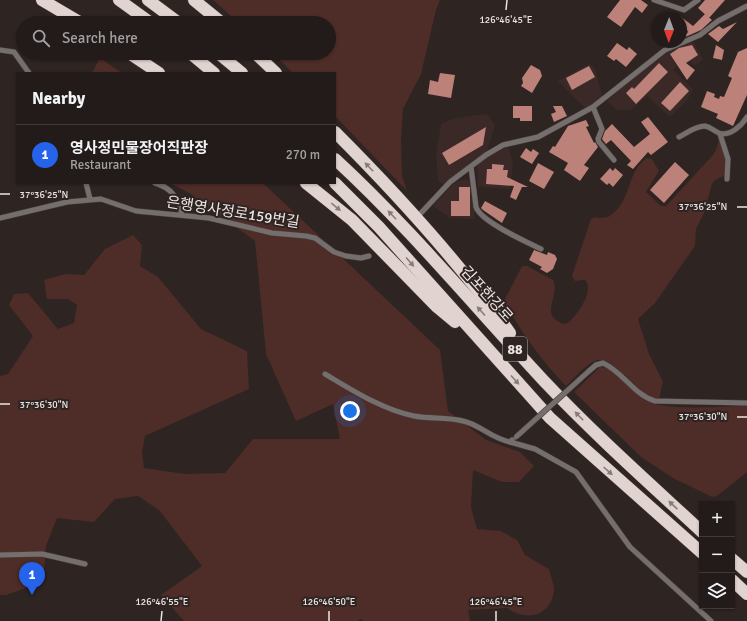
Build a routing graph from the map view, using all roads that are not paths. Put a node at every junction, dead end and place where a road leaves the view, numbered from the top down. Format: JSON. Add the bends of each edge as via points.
{"nodes":[{"id":1,"x":42,"y":0,"type":"edge"},
{"id":2,"x":119,"y":0,"type":"edge"},
{"id":3,"x":148,"y":0,"type":"edge"},
{"id":4,"x":194,"y":0,"type":"edge"},
{"id":5,"x":654,"y":0,"type":"edge"},
{"id":6,"x":698,"y":0,"type":"edge"},
{"id":7,"x":747,"y":6,"type":"edge"},
{"id":8,"x":69,"y":16,"type":"edge"},
{"id":9,"x":141,"y":16,"type":"edge"},
{"id":10,"x":170,"y":16,"type":"edge"},
{"id":11,"x":213,"y":16,"type":"edge"},
{"id":12,"x":0,"y":50,"type":"edge"},
{"id":13,"x":16,"y":55,"type":"edge"},
{"id":14,"x":20,"y":60,"type":"edge"},
{"id":15,"x":140,"y":60,"type":"edge"},
{"id":16,"x":198,"y":60,"type":"edge"},
{"id":17,"x":226,"y":60,"type":"edge"},
{"id":18,"x":262,"y":60,"type":"edge"},
{"id":19,"x":28,"y":72,"type":"edge"},
{"id":20,"x":158,"y":72,"type":"edge"},
{"id":21,"x":213,"y":72,"type":"edge"},
{"id":22,"x":241,"y":72,"type":"edge"},
{"id":23,"x":275,"y":72,"type":"edge"},
{"id":24,"x":593,"y":107,"type":"junction"},
{"id":25,"x":747,"y":117,"type":"edge"},
{"id":26,"x":336,"y":133,"type":"edge"},
{"id":27,"x":720,"y":134,"type":"junction"},
{"id":28,"x":679,"y":137,"type":"dead end"},
{"id":29,"x":336,"y":160,"type":"edge"},
{"id":30,"x":614,"y":160,"type":"dead end"},
{"id":31,"x":471,"y":166,"type":"junction"},
{"id":32,"x":727,"y":179,"type":"dead end"},
{"id":33,"x":86,"y":184,"type":"edge"},
{"id":34,"x":158,"y":184,"type":"edge"},
{"id":35,"x":307,"y":184,"type":"edge"},
{"id":36,"x":336,"y":184,"type":"edge"},
{"id":37,"x":90,"y":199,"type":"junction"},
{"id":38,"x":421,"y":213,"type":"dead end"},
{"id":39,"x":182,"y":215,"type":"junction"},
{"id":40,"x":0,"y":218,"type":"edge"},
{"id":41,"x":541,"y":249,"type":"dead end"},
{"id":42,"x":369,"y":256,"type":"dead end"},
{"id":43,"x":480,"y":342,"type":"junction"},
{"id":44,"x":325,"y":374,"type":"dead end"},
{"id":45,"x":544,"y":381,"type":"junction"},
{"id":46,"x":747,"y":403,"type":"edge"},
{"id":47,"x":510,"y":442,"type":"junction"},
{"id":48,"x":699,"y":529,"type":"edge"},
{"id":49,"x":699,"y":550,"type":"edge"},
{"id":50,"x":0,"y":555,"type":"edge"},
{"id":51,"x":735,"y":562,"type":"edge"},
{"id":52,"x":85,"y":564,"type":"dead end"},
{"id":53,"x":747,"y":572,"type":"edge"},
{"id":54,"x":735,"y":583,"type":"edge"},
{"id":55,"x":747,"y":594,"type":"edge"},
{"id":56,"x":711,"y":621,"type":"edge"}],
"edges":[{"from":1,"to":8,"type":"highway"},
{"from":2,"to":9,"type":"highway"},
{"from":3,"to":10,"type":"highway"},
{"from":4,"to":11,"type":"highway"},
{"from":5,"to":6,"type":"lane","via":[[681,10],[688,9]]},
{"from":7,"to":24,"type":"lane","via":[[718,21],[700,35],[665,50]]},
{"from":12,"to":13,"type":"lane","via":[[14,52]]},
{"from":14,"to":19,"type":"lane"},
{"from":15,"to":20,"type":"highway"},
{"from":16,"to":21,"type":"highway"},
{"from":17,"to":22,"type":"highway"},
{"from":18,"to":23,"type":"highway"},
{"from":24,"to":30,"type":"lane","via":[[602,129],[599,142]]},
{"from":24,"to":31,"type":"lane","via":[[538,136],[497,148]]},
{"from":25,"to":27,"type":"lane","via":[[732,131]]},
{"from":45,"to":26,"type":"highway","one_way":true,"via":[[458,267],[381,179]]},
{"from":27,"to":28,"type":"lane","via":[[710,127],[701,126]]},
{"from":27,"to":32,"type":"lane","via":[[728,159]]},
{"from":45,"to":29,"type":"highway","name":"김포한강로","number":"88","one_way":true,"via":[[400,223]]},
{"from":31,"to":38,"type":"lane","via":[[450,182]]},
{"from":31,"to":41,"type":"lane","via":[[479,213]]},
{"from":33,"to":37,"type":"lane"},
{"from":34,"to":39,"type":"lane","via":[[172,191]]},
{"from":35,"to":43,"type":"highway","one_way":true,"via":[[352,220],[437,307]]},
{"from":36,"to":43,"type":"highway","number":"88","one_way":true,"via":[[380,227]]},
{"from":37,"to":39,"type":"lane","name":"은행영사정로159번길","via":[[108,200],[136,211]]},
{"from":37,"to":40,"type":"lane","name":"은행영사정로159번길"},
{"from":39,"to":42,"type":"lane","name":"은행영사정로159번길","via":[[209,218],[272,233],[306,236],[346,256]]},
{"from":43,"to":49,"type":"highway","number":"88","one_way":true,"via":[[550,418]]},
{"from":44,"to":47,"type":"lane","via":[[404,414],[462,421],[491,436]]},
{"from":48,"to":45,"type":"highway","name":"김포한강로","number":"88","one_way":true,"via":[[634,471]]},
{"from":46,"to":47,"type":"lane","bridge":true,"via":[[655,401],[643,396],[603,363],[596,365]]},
{"from":47,"to":56,"type":"lane","via":[[535,449],[576,472],[630,547]]},
{"from":50,"to":52,"type":"lane","via":[[42,554]]},
{"from":51,"to":53,"type":"highway"},
{"from":54,"to":55,"type":"highway"}]}
